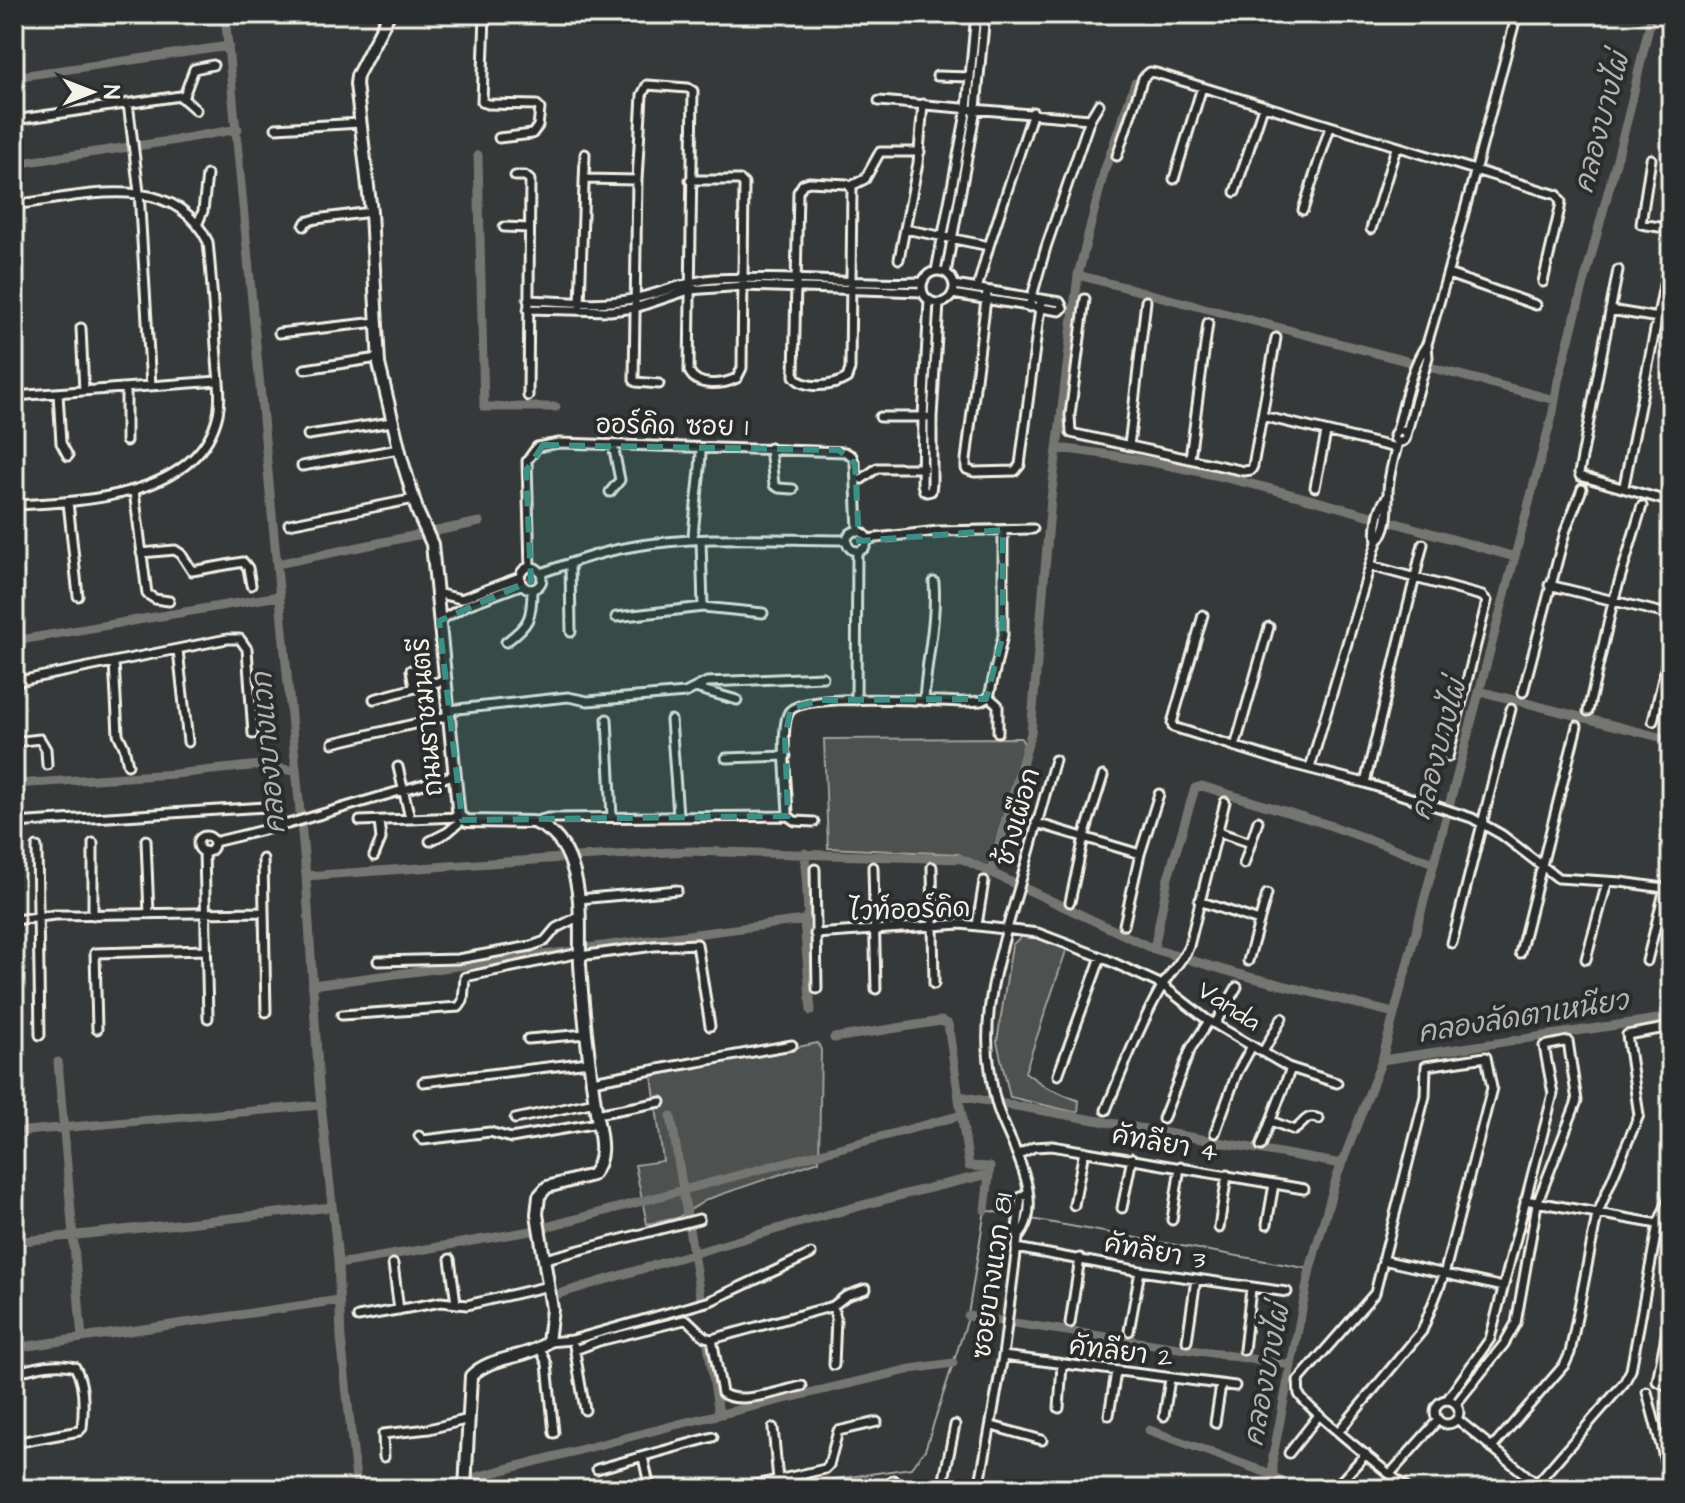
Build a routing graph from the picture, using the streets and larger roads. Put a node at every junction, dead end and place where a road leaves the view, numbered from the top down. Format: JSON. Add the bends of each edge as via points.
{"nodes":[{"id":1,"x":389,"y":14,"type":"edge"},
{"id":2,"x":485,"y":14,"type":"edge"},
{"id":3,"x":976,"y":14,"type":"edge"},
{"id":4,"x":985,"y":14,"type":"edge"},
{"id":5,"x":1517,"y":14,"type":"edge"},
{"id":6,"x":213,"y":65,"type":"dead end"},
{"id":7,"x":937,"y":76,"type":"dead end"},
{"id":8,"x":970,"y":77,"type":"junction"},
{"id":9,"x":1202,"y":87,"type":"junction"},
{"id":10,"x":184,"y":96,"type":"junction"},
{"id":11,"x":879,"y":101,"type":"dead end"},
{"id":12,"x":128,"y":103,"type":"junction"},
{"id":13,"x":923,"y":104,"type":"junction"},
{"id":14,"x":1099,"y":104,"type":"dead end"},
{"id":15,"x":1263,"y":107,"type":"junction"},
{"id":16,"x":971,"y":108,"type":"junction"},
{"id":17,"x":196,"y":110,"type":"dead end"},
{"id":18,"x":1033,"y":112,"type":"junction"},
{"id":19,"x":1090,"y":119,"type":"junction"},
{"id":20,"x":14,"y":120,"type":"edge"},
{"id":21,"x":360,"y":123,"type":"junction"},
{"id":22,"x":1330,"y":127,"type":"junction"},
{"id":23,"x":276,"y":128,"type":"dead end"},
{"id":24,"x":499,"y":138,"type":"dead end"},
{"id":25,"x":1396,"y":148,"type":"junction"},
{"id":26,"x":920,"y":152,"type":"junction"},
{"id":27,"x":585,"y":154,"type":"dead end"},
{"id":28,"x":1117,"y":156,"type":"dead end"},
{"id":29,"x":1651,"y":159,"type":"dead end"},
{"id":30,"x":1473,"y":170,"type":"junction"},
{"id":31,"x":207,"y":175,"type":"dead end"},
{"id":32,"x":515,"y":176,"type":"dead end"},
{"id":33,"x":584,"y":179,"type":"junction"},
{"id":34,"x":1174,"y":179,"type":"dead end"},
{"id":35,"x":637,"y":180,"type":"junction"},
{"id":36,"x":690,"y":180,"type":"junction"},
{"id":37,"x":851,"y":186,"type":"junction"},
{"id":38,"x":139,"y":192,"type":"junction"},
{"id":39,"x":1235,"y":192,"type":"dead end"},
{"id":40,"x":14,"y":205,"type":"edge"},
{"id":41,"x":1303,"y":210,"type":"dead end"},
{"id":42,"x":371,"y":212,"type":"junction"},
{"id":43,"x":198,"y":223,"type":"junction"},
{"id":44,"x":304,"y":226,"type":"dead end"},
{"id":45,"x":504,"y":227,"type":"dead end"},
{"id":46,"x":529,"y":228,"type":"junction"},
{"id":47,"x":905,"y":229,"type":"junction"},
{"id":48,"x":1371,"y":229,"type":"dead end"},
{"id":49,"x":1671,"y":229,"type":"edge"},
{"id":50,"x":946,"y":237,"type":"junction"},
{"id":51,"x":989,"y":246,"type":"junction"},
{"id":52,"x":899,"y":259,"type":"dead end"},
{"id":53,"x":1618,"y":270,"type":"dead end"},
{"id":54,"x":936,"y":271,"type":"junction"},
{"id":55,"x":946,"y":273,"type":"junction"},
{"id":56,"x":1448,"y":274,"type":"junction"},
{"id":57,"x":1666,"y":275,"type":"dead end"},
{"id":58,"x":798,"y":278,"type":"junction"},
{"id":59,"x":743,"y":282,"type":"junction"},
{"id":60,"x":922,"y":282,"type":"junction"},
{"id":61,"x":1543,"y":282,"type":"dead end"},
{"id":62,"x":852,"y":285,"type":"junction"},
{"id":63,"x":689,"y":286,"type":"junction"},
{"id":64,"x":797,"y":287,"type":"junction"},
{"id":65,"x":977,"y":289,"type":"junction"},
{"id":66,"x":953,"y":290,"type":"junction"},
{"id":67,"x":987,"y":291,"type":"junction"},
{"id":68,"x":922,"y":292,"type":"junction"},
{"id":69,"x":1085,"y":299,"type":"dead end"},
{"id":70,"x":929,"y":300,"type":"junction"},
{"id":71,"x":986,"y":300,"type":"junction"},
{"id":72,"x":1146,"y":301,"type":"dead end"},
{"id":73,"x":635,"y":303,"type":"junction"},
{"id":74,"x":939,"y":303,"type":"junction"},
{"id":75,"x":1030,"y":303,"type":"junction"},
{"id":76,"x":528,"y":304,"type":"junction"},
{"id":77,"x":1536,"y":305,"type":"dead end"},
{"id":78,"x":580,"y":307,"type":"junction"},
{"id":79,"x":1610,"y":310,"type":"junction"},
{"id":80,"x":1658,"y":317,"type":"junction"},
{"id":81,"x":1671,"y":320,"type":"edge"},
{"id":82,"x":377,"y":322,"type":"junction"},
{"id":83,"x":1208,"y":323,"type":"dead end"},
{"id":84,"x":81,"y":328,"type":"dead end"},
{"id":85,"x":279,"y":333,"type":"dead end"},
{"id":86,"x":1276,"y":338,"type":"dead end"},
{"id":87,"x":378,"y":358,"type":"junction"},
{"id":88,"x":305,"y":369,"type":"dead end"},
{"id":89,"x":1418,"y":372,"type":"junction"},
{"id":90,"x":218,"y":381,"type":"junction"},
{"id":91,"x":659,"y":384,"type":"dead end"},
{"id":92,"x":151,"y":386,"type":"junction"},
{"id":93,"x":126,"y":388,"type":"junction"},
{"id":94,"x":1408,"y":388,"type":"junction"},
{"id":95,"x":84,"y":391,"type":"junction"},
{"id":96,"x":1418,"y":392,"type":"junction"},
{"id":97,"x":58,"y":393,"type":"junction"},
{"id":98,"x":14,"y":396,"type":"edge"},
{"id":99,"x":528,"y":396,"type":"dead end"},
{"id":100,"x":1262,"y":416,"type":"junction"},
{"id":101,"x":880,"y":417,"type":"dead end"},
{"id":102,"x":927,"y":417,"type":"junction"},
{"id":103,"x":392,"y":422,"type":"junction"},
{"id":104,"x":1397,"y":430,"type":"junction"},
{"id":105,"x":1326,"y":433,"type":"junction"},
{"id":106,"x":308,"y":435,"type":"dead end"},
{"id":107,"x":1406,"y":435,"type":"junction"},
{"id":108,"x":126,"y":441,"type":"dead end"},
{"id":109,"x":613,"y":445,"type":"junction"},
{"id":110,"x":1397,"y":445,"type":"junction"},
{"id":111,"x":1129,"y":446,"type":"junction"},
{"id":112,"x":701,"y":448,"type":"junction"},
{"id":113,"x":770,"y":448,"type":"junction"},
{"id":114,"x":399,"y":449,"type":"junction"},
{"id":115,"x":68,"y":456,"type":"dead end"},
{"id":116,"x":1190,"y":458,"type":"junction"},
{"id":117,"x":302,"y":466,"type":"dead end"},
{"id":118,"x":862,"y":479,"type":"dead end"},
{"id":119,"x":1624,"y":486,"type":"junction"},
{"id":120,"x":1315,"y":487,"type":"dead end"},
{"id":121,"x":793,"y":489,"type":"dead end"},
{"id":122,"x":1582,"y":489,"type":"dead end"},
{"id":123,"x":134,"y":491,"type":"junction"},
{"id":124,"x":610,"y":492,"type":"dead end"},
{"id":125,"x":1671,"y":498,"type":"edge"},
{"id":126,"x":414,"y":499,"type":"junction"},
{"id":127,"x":68,"y":502,"type":"junction"},
{"id":128,"x":14,"y":505,"type":"edge"},
{"id":129,"x":1642,"y":506,"type":"dead end"},
{"id":130,"x":289,"y":524,"type":"dead end"},
{"id":131,"x":1033,"y":529,"type":"dead end"},
{"id":132,"x":1003,"y":530,"type":"junction"},
{"id":133,"x":858,"y":531,"type":"junction"},
{"id":134,"x":867,"y":539,"type":"junction"},
{"id":135,"x":697,"y":540,"type":"junction"},
{"id":136,"x":847,"y":540,"type":"junction"},
{"id":137,"x":1423,"y":544,"type":"dead end"},
{"id":138,"x":857,"y":552,"type":"junction"},
{"id":139,"x":141,"y":553,"type":"junction"},
{"id":140,"x":570,"y":563,"type":"junction"},
{"id":141,"x":1371,"y":566,"type":"junction"},
{"id":142,"x":530,"y":567,"type":"junction"},
{"id":143,"x":541,"y":573,"type":"junction"},
{"id":144,"x":1414,"y":578,"type":"junction"},
{"id":145,"x":520,"y":581,"type":"junction"},
{"id":146,"x":934,"y":582,"type":"dead end"},
{"id":147,"x":251,"y":585,"type":"dead end"},
{"id":148,"x":1549,"y":585,"type":"junction"},
{"id":149,"x":532,"y":590,"type":"junction"},
{"id":150,"x":436,"y":593,"type":"junction"},
{"id":151,"x":78,"y":596,"type":"dead end"},
{"id":152,"x":456,"y":600,"type":"junction"},
{"id":153,"x":169,"y":601,"type":"dead end"},
{"id":154,"x":1613,"y":602,"type":"junction"},
{"id":155,"x":703,"y":607,"type":"junction"},
{"id":156,"x":457,"y":610,"type":"junction"},
{"id":157,"x":763,"y":613,"type":"dead end"},
{"id":158,"x":1203,"y":615,"type":"dead end"},
{"id":159,"x":1671,"y":615,"type":"edge"},
{"id":160,"x":616,"y":617,"type":"dead end"},
{"id":161,"x":439,"y":621,"type":"junction"},
{"id":162,"x":1269,"y":627,"type":"dead end"},
{"id":163,"x":571,"y":632,"type":"dead end"},
{"id":164,"x":506,"y":642,"type":"dead end"},
{"id":165,"x":1671,"y":644,"type":"edge"},
{"id":166,"x":178,"y":650,"type":"junction"},
{"id":167,"x":114,"y":662,"type":"junction"},
{"id":168,"x":411,"y":670,"type":"dead end"},
{"id":169,"x":823,"y":677,"type":"dead end"},
{"id":170,"x":445,"y":680,"type":"junction"},
{"id":171,"x":14,"y":682,"type":"edge"},
{"id":172,"x":414,"y":687,"type":"junction"},
{"id":173,"x":695,"y":688,"type":"junction"},
{"id":174,"x":1523,"y":692,"type":"dead end"},
{"id":175,"x":989,"y":697,"type":"junction"},
{"id":176,"x":374,"y":699,"type":"dead end"},
{"id":177,"x":737,"y":700,"type":"dead end"},
{"id":178,"x":856,"y":700,"type":"junction"},
{"id":179,"x":924,"y":701,"type":"junction"},
{"id":180,"x":1511,"y":709,"type":"dead end"},
{"id":181,"x":1588,"y":711,"type":"dead end"},
{"id":182,"x":448,"y":713,"type":"junction"},
{"id":183,"x":607,"y":719,"type":"dead end"},
{"id":184,"x":671,"y":720,"type":"dead end"},
{"id":185,"x":1653,"y":721,"type":"dead end"},
{"id":186,"x":1577,"y":726,"type":"dead end"},
{"id":187,"x":998,"y":732,"type":"dead end"},
{"id":188,"x":253,"y":734,"type":"dead end"},
{"id":189,"x":14,"y":742,"type":"edge"},
{"id":190,"x":188,"y":742,"type":"dead end"},
{"id":191,"x":333,"y":743,"type":"dead end"},
{"id":192,"x":1235,"y":747,"type":"junction"},
{"id":193,"x":786,"y":756,"type":"junction"},
{"id":194,"x":1448,"y":757,"type":"dead end"},
{"id":195,"x":726,"y":758,"type":"dead end"},
{"id":196,"x":1055,"y":760,"type":"dead end"},
{"id":197,"x":47,"y":765,"type":"dead end"},
{"id":198,"x":128,"y":765,"type":"dead end"},
{"id":199,"x":398,"y":767,"type":"dead end"},
{"id":200,"x":1310,"y":768,"type":"junction"},
{"id":201,"x":454,"y":775,"type":"junction"},
{"id":202,"x":1103,"y":776,"type":"dead end"},
{"id":203,"x":1365,"y":783,"type":"junction"},
{"id":204,"x":403,"y":790,"type":"junction"},
{"id":205,"x":1159,"y":794,"type":"dead end"},
{"id":206,"x":1225,"y":802,"type":"dead end"},
{"id":207,"x":266,"y":807,"type":"dead end"},
{"id":208,"x":409,"y":814,"type":"dead end"},
{"id":209,"x":678,"y":815,"type":"junction"},
{"id":210,"x":788,"y":816,"type":"junction"},
{"id":211,"x":612,"y":817,"type":"junction"},
{"id":212,"x":461,"y":818,"type":"junction"},
{"id":213,"x":360,"y":821,"type":"dead end"},
{"id":214,"x":379,"y":821,"type":"junction"},
{"id":215,"x":1258,"y":821,"type":"dead end"},
{"id":216,"x":533,"y":822,"type":"junction"},
{"id":217,"x":814,"y":822,"type":"dead end"},
{"id":218,"x":14,"y":823,"type":"edge"},
{"id":219,"x":1036,"y":823,"type":"junction"},
{"id":220,"x":1482,"y":823,"type":"junction"},
{"id":221,"x":1218,"y":832,"type":"junction"},
{"id":222,"x":1084,"y":837,"type":"junction"},
{"id":223,"x":146,"y":840,"type":"dead end"},
{"id":224,"x":430,"y":841,"type":"dead end"},
{"id":225,"x":214,"y":842,"type":"junction"},
{"id":226,"x":93,"y":843,"type":"dead end"},
{"id":227,"x":1251,"y":843,"type":"junction"},
{"id":228,"x":37,"y":847,"type":"dead end"},
{"id":229,"x":204,"y":851,"type":"junction"},
{"id":230,"x":1140,"y":854,"type":"junction"},
{"id":231,"x":374,"y":856,"type":"dead end"},
{"id":232,"x":263,"y":859,"type":"dead end"},
{"id":233,"x":1244,"y":864,"type":"dead end"},
{"id":234,"x":873,"y":867,"type":"dead end"},
{"id":235,"x":932,"y":867,"type":"dead end"},
{"id":236,"x":815,"y":869,"type":"dead end"},
{"id":237,"x":1543,"y":869,"type":"junction"},
{"id":238,"x":984,"y":881,"type":"dead end"},
{"id":239,"x":1607,"y":883,"type":"junction"},
{"id":240,"x":1668,"y":888,"type":"edge"},
{"id":241,"x":677,"y":890,"type":"dead end"},
{"id":242,"x":1267,"y":894,"type":"dead end"},
{"id":243,"x":579,"y":899,"type":"junction"},
{"id":244,"x":1199,"y":901,"type":"junction"},
{"id":245,"x":1070,"y":902,"type":"dead end"},
{"id":246,"x":264,"y":912,"type":"junction"},
{"id":247,"x":206,"y":913,"type":"junction"},
{"id":248,"x":149,"y":914,"type":"junction"},
{"id":249,"x":93,"y":915,"type":"junction"},
{"id":250,"x":580,"y":916,"type":"junction"},
{"id":251,"x":37,"y":918,"type":"junction"},
{"id":252,"x":14,"y":920,"type":"edge"},
{"id":253,"x":1259,"y":921,"type":"junction"},
{"id":254,"x":934,"y":925,"type":"junction"},
{"id":255,"x":977,"y":925,"type":"junction"},
{"id":256,"x":1124,"y":925,"type":"dead end"},
{"id":257,"x":874,"y":930,"type":"junction"},
{"id":258,"x":1006,"y":932,"type":"junction"},
{"id":259,"x":815,"y":934,"type":"junction"},
{"id":260,"x":1452,"y":943,"type":"dead end"},
{"id":261,"x":206,"y":950,"type":"junction"},
{"id":262,"x":1520,"y":953,"type":"dead end"},
{"id":263,"x":580,"y":954,"type":"junction"},
{"id":264,"x":1101,"y":957,"type":"junction"},
{"id":265,"x":1586,"y":959,"type":"dead end"},
{"id":266,"x":378,"y":961,"type":"dead end"},
{"id":267,"x":1248,"y":961,"type":"dead end"},
{"id":268,"x":1647,"y":961,"type":"dead end"},
{"id":269,"x":934,"y":984,"type":"dead end"},
{"id":270,"x":1162,"y":985,"type":"junction"},
{"id":271,"x":1237,"y":987,"type":"dead end"},
{"id":272,"x":817,"y":989,"type":"dead end"},
{"id":273,"x":876,"y":989,"type":"dead end"},
{"id":274,"x":266,"y":1012,"type":"dead end"},
{"id":275,"x":342,"y":1015,"type":"dead end"},
{"id":276,"x":208,"y":1018,"type":"dead end"},
{"id":277,"x":1282,"y":1018,"type":"dead end"},
{"id":278,"x":1212,"y":1022,"type":"junction"},
{"id":279,"x":710,"y":1026,"type":"dead end"},
{"id":280,"x":1671,"y":1027,"type":"edge"},
{"id":281,"x":97,"y":1029,"type":"dead end"},
{"id":282,"x":586,"y":1034,"type":"junction"},
{"id":283,"x":40,"y":1035,"type":"dead end"},
{"id":284,"x":528,"y":1039,"type":"dead end"},
{"id":285,"x":792,"y":1045,"type":"dead end"},
{"id":286,"x":1252,"y":1046,"type":"junction"},
{"id":287,"x":1263,"y":1052,"type":"junction"},
{"id":288,"x":589,"y":1062,"type":"junction"},
{"id":289,"x":1291,"y":1068,"type":"junction"},
{"id":290,"x":1058,"y":1075,"type":"dead end"},
{"id":291,"x":592,"y":1081,"type":"junction"},
{"id":292,"x":423,"y":1082,"type":"dead end"},
{"id":293,"x":1337,"y":1083,"type":"dead end"},
{"id":294,"x":661,"y":1102,"type":"dead end"},
{"id":295,"x":1106,"y":1110,"type":"dead end"},
{"id":296,"x":596,"y":1113,"type":"junction"},
{"id":297,"x":515,"y":1119,"type":"dead end"},
{"id":298,"x":1163,"y":1119,"type":"dead end"},
{"id":299,"x":1319,"y":1119,"type":"dead end"},
{"id":300,"x":1271,"y":1121,"type":"junction"},
{"id":301,"x":1215,"y":1133,"type":"dead end"},
{"id":302,"x":419,"y":1136,"type":"dead end"},
{"id":303,"x":1261,"y":1146,"type":"dead end"},
{"id":304,"x":1084,"y":1151,"type":"junction"},
{"id":305,"x":1019,"y":1154,"type":"junction"},
{"id":306,"x":1132,"y":1158,"type":"junction"},
{"id":307,"x":1180,"y":1167,"type":"junction"},
{"id":308,"x":1227,"y":1175,"type":"junction"},
{"id":309,"x":1274,"y":1184,"type":"junction"},
{"id":310,"x":1304,"y":1189,"type":"dead end"},
{"id":311,"x":1671,"y":1194,"type":"edge"},
{"id":312,"x":1525,"y":1200,"type":"junction"},
{"id":313,"x":1538,"y":1203,"type":"junction"},
{"id":314,"x":1074,"y":1205,"type":"dead end"},
{"id":315,"x":1122,"y":1208,"type":"dead end"},
{"id":316,"x":1598,"y":1213,"type":"junction"},
{"id":317,"x":699,"y":1219,"type":"dead end"},
{"id":318,"x":1172,"y":1220,"type":"dead end"},
{"id":319,"x":1267,"y":1224,"type":"dead end"},
{"id":320,"x":1658,"y":1224,"type":"junction"},
{"id":321,"x":1219,"y":1228,"type":"dead end"},
{"id":322,"x":1016,"y":1248,"type":"junction"},
{"id":323,"x":811,"y":1254,"type":"dead end"},
{"id":324,"x":1080,"y":1258,"type":"junction"},
{"id":325,"x":450,"y":1259,"type":"dead end"},
{"id":326,"x":545,"y":1259,"type":"junction"},
{"id":327,"x":1383,"y":1260,"type":"junction"},
{"id":328,"x":393,"y":1264,"type":"dead end"},
{"id":329,"x":1140,"y":1271,"type":"junction"},
{"id":330,"x":1444,"y":1275,"type":"junction"},
{"id":331,"x":1196,"y":1279,"type":"junction"},
{"id":332,"x":549,"y":1286,"type":"junction"},
{"id":333,"x":1503,"y":1287,"type":"junction"},
{"id":334,"x":866,"y":1289,"type":"dead end"},
{"id":335,"x":1251,"y":1289,"type":"junction"},
{"id":336,"x":1287,"y":1292,"type":"dead end"},
{"id":337,"x":456,"y":1303,"type":"junction"},
{"id":338,"x":833,"y":1306,"type":"junction"},
{"id":339,"x":399,"y":1310,"type":"junction"},
{"id":340,"x":1671,"y":1310,"type":"edge"},
{"id":341,"x":671,"y":1311,"type":"junction"},
{"id":342,"x":358,"y":1317,"type":"dead end"},
{"id":343,"x":674,"y":1322,"type":"junction"},
{"id":344,"x":1070,"y":1323,"type":"dead end"},
{"id":345,"x":1129,"y":1331,"type":"dead end"},
{"id":346,"x":712,"y":1339,"type":"junction"},
{"id":347,"x":572,"y":1340,"type":"junction"},
{"id":348,"x":1187,"y":1341,"type":"dead end"},
{"id":349,"x":544,"y":1345,"type":"junction"},
{"id":350,"x":575,"y":1350,"type":"junction"},
{"id":351,"x":1244,"y":1350,"type":"dead end"},
{"id":352,"x":1003,"y":1356,"type":"junction"},
{"id":353,"x":834,"y":1365,"type":"dead end"},
{"id":354,"x":1062,"y":1365,"type":"junction"},
{"id":355,"x":1116,"y":1372,"type":"junction"},
{"id":356,"x":14,"y":1373,"type":"edge"},
{"id":357,"x":1170,"y":1379,"type":"junction"},
{"id":358,"x":1221,"y":1385,"type":"junction"},
{"id":359,"x":802,"y":1386,"type":"dead end"},
{"id":360,"x":1235,"y":1386,"type":"dead end"},
{"id":361,"x":1671,"y":1388,"type":"edge"},
{"id":362,"x":1647,"y":1392,"type":"dead end"},
{"id":363,"x":1447,"y":1400,"type":"junction"},
{"id":364,"x":1456,"y":1404,"type":"junction"},
{"id":365,"x":1059,"y":1408,"type":"dead end"},
{"id":366,"x":585,"y":1410,"type":"dead end"},
{"id":367,"x":1109,"y":1415,"type":"dead end"},
{"id":368,"x":1319,"y":1415,"type":"junction"},
{"id":369,"x":1164,"y":1416,"type":"dead end"},
{"id":370,"x":469,"y":1419,"type":"junction"},
{"id":371,"x":1457,"y":1419,"type":"junction"},
{"id":372,"x":1438,"y":1420,"type":"junction"},
{"id":373,"x":877,"y":1422,"type":"dead end"},
{"id":374,"x":1215,"y":1423,"type":"dead end"},
{"id":375,"x":955,"y":1425,"type":"dead end"},
{"id":376,"x":992,"y":1426,"type":"junction"},
{"id":377,"x":773,"y":1428,"type":"dead end"},
{"id":378,"x":1339,"y":1431,"type":"junction"},
{"id":379,"x":554,"y":1433,"type":"dead end"},
{"id":380,"x":713,"y":1437,"type":"dead end"},
{"id":381,"x":1042,"y":1440,"type":"dead end"},
{"id":382,"x":14,"y":1443,"type":"edge"},
{"id":383,"x":1492,"y":1448,"type":"junction"},
{"id":384,"x":1289,"y":1453,"type":"dead end"},
{"id":385,"x":1366,"y":1454,"type":"junction"},
{"id":386,"x":384,"y":1457,"type":"dead end"},
{"id":387,"x":643,"y":1457,"type":"junction"},
{"id":388,"x":597,"y":1469,"type":"dead end"},
{"id":389,"x":1390,"y":1474,"type":"junction"},
{"id":390,"x":778,"y":1480,"type":"junction"},
{"id":391,"x":893,"y":1480,"type":"dead end"},
{"id":392,"x":1671,"y":1485,"type":"edge"},
{"id":393,"x":1534,"y":1486,"type":"edge"},
{"id":394,"x":465,"y":1487,"type":"edge"},
{"id":395,"x":650,"y":1489,"type":"edge"},
{"id":396,"x":738,"y":1489,"type":"edge"},
{"id":397,"x":895,"y":1489,"type":"edge"},
{"id":398,"x":942,"y":1489,"type":"edge"},
{"id":399,"x":979,"y":1489,"type":"edge"},
{"id":400,"x":1334,"y":1489,"type":"edge"},
{"id":401,"x":1408,"y":1489,"type":"edge"}],
"edges":[{"from":1,"to":21,"type":"street","name":"ถนนราชมนตรี","via":[[357,76]]},
{"from":2,"to":24,"type":"street","via":[[482,102],[540,109],[532,134]]},
{"from":3,"to":8,"type":"street"},
{"from":4,"to":16,"type":"street"},
{"from":5,"to":30,"type":"street"},
{"from":6,"to":10,"type":"street","via":[[194,69]]},
{"from":7,"to":8,"type":"street"},
{"from":8,"to":16,"type":"street"},
{"from":9,"to":15,"type":"street"},
{"from":9,"to":28,"type":"street","via":[[1146,74]]},
{"from":9,"to":34,"type":"street"},
{"from":10,"to":12,"type":"street"},
{"from":10,"to":17,"type":"street"},
{"from":11,"to":13,"type":"street"},
{"from":12,"to":20,"type":"street"},
{"from":12,"to":38,"type":"street"},
{"from":13,"to":16,"type":"street"},
{"from":13,"to":26,"type":"street"},
{"from":14,"to":19,"type":"street"},
{"from":15,"to":22,"type":"street"},
{"from":15,"to":39,"type":"street"},
{"from":16,"to":18,"type":"street"},
{"from":16,"to":50,"type":"street"},
{"from":18,"to":19,"type":"street"},
{"from":18,"to":51,"type":"street"},
{"from":19,"to":75,"type":"street"},
{"from":21,"to":23,"type":"street"},
{"from":21,"to":42,"type":"street","name":"ถนนราชมนตรี"},
{"from":22,"to":25,"type":"street"},
{"from":22,"to":41,"type":"street"},
{"from":25,"to":30,"type":"street"},
{"from":25,"to":48,"type":"street"},
{"from":26,"to":37,"type":"street","via":[[880,152],[865,179]]},
{"from":26,"to":47,"type":"street"},
{"from":27,"to":33,"type":"street"},
{"from":29,"to":49,"type":"street","via":[[1641,224]]},
{"from":30,"to":56,"type":"street"},
{"from":30,"to":61,"type":"street","via":[[1560,197]]},
{"from":31,"to":43,"type":"street"},
{"from":32,"to":46,"type":"street","via":[[530,180]]},
{"from":33,"to":35,"type":"street"},
{"from":33,"to":78,"type":"street"},
{"from":35,"to":36,"type":"street","via":[[642,95],[651,84],[693,91]]},
{"from":35,"to":73,"type":"street"},
{"from":36,"to":59,"type":"street","via":[[744,184]]},
{"from":36,"to":63,"type":"street"},
{"from":37,"to":58,"type":"street","via":[[809,182],[799,187]]},
{"from":37,"to":62,"type":"street"},
{"from":38,"to":40,"type":"street"},
{"from":38,"to":43,"type":"street","via":[[184,209]]},
{"from":38,"to":92,"type":"street"},
{"from":42,"to":44,"type":"street","via":[[316,219]]},
{"from":42,"to":82,"type":"street","name":"ถนนราชมนตรี"},
{"from":43,"to":90,"type":"street","via":[[208,242]]},
{"from":45,"to":46,"type":"street"},
{"from":46,"to":76,"type":"street"},
{"from":47,"to":50,"type":"street"},
{"from":47,"to":52,"type":"street"},
{"from":50,"to":51,"type":"street"},
{"from":50,"to":54,"type":"street"},
{"from":50,"to":55,"type":"street"},
{"from":51,"to":65,"type":"street"},
{"from":53,"to":79,"type":"street"},
{"from":54,"to":55,"type":"street"},
{"from":54,"to":60,"type":"street"},
{"from":55,"to":66,"type":"street"},
{"from":56,"to":77,"type":"street"},
{"from":56,"to":89,"type":"street"},
{"from":57,"to":80,"type":"street"},
{"from":58,"to":59,"type":"street"},
{"from":58,"to":62,"type":"street"},
{"from":58,"to":64,"type":"street"},
{"from":59,"to":63,"type":"street"},
{"from":59,"to":63,"type":"street","via":[[740,374],[716,383],[693,379],[689,371]]},
{"from":59,"to":64,"type":"street"},
{"from":60,"to":62,"type":"street"},
{"from":60,"to":68,"type":"street"},
{"from":62,"to":64,"type":"street"},
{"from":62,"to":64,"type":"street","via":[[849,374],[838,383],[816,385],[794,376]]},
{"from":62,"to":68,"type":"street"},
{"from":63,"to":73,"type":"street"},
{"from":65,"to":66,"type":"street"},
{"from":65,"to":67,"type":"street"},
{"from":66,"to":71,"type":"street"},
{"from":66,"to":74,"type":"street"},
{"from":67,"to":71,"type":"street"},
{"from":67,"to":75,"type":"street"},
{"from":68,"to":70,"type":"street"},
{"from":69,"to":111,"type":"street","via":[[1070,430]]},
{"from":70,"to":74,"type":"street"},
{"from":70,"to":102,"type":"street"},
{"from":71,"to":75,"type":"street"},
{"from":71,"to":75,"type":"street","via":[[966,460],[966,469],[974,472],[1015,471],[1020,465],[1040,304]]},
{"from":72,"to":111,"type":"street"},
{"from":73,"to":78,"type":"street","via":[[610,311]]},
{"from":73,"to":91,"type":"street","via":[[634,380]]},
{"from":74,"to":102,"type":"street"},
{"from":76,"to":78,"type":"street"},
{"from":76,"to":99,"type":"street"},
{"from":79,"to":80,"type":"street"},
{"from":79,"to":119,"type":"street","via":[[1578,470],[1580,476]]},
{"from":80,"to":81,"type":"street"},
{"from":80,"to":119,"type":"street"},
{"from":82,"to":85,"type":"street"},
{"from":82,"to":87,"type":"street","name":"ถนนราชมนตรี"},
{"from":83,"to":116,"type":"street"},
{"from":84,"to":95,"type":"street"},
{"from":86,"to":100,"type":"street"},
{"from":87,"to":88,"type":"street"},
{"from":87,"to":103,"type":"street","name":"ถนนราชมนตรี"},
{"from":89,"to":94,"type":"street"},
{"from":89,"to":96,"type":"street"},
{"from":90,"to":92,"type":"street"},
{"from":90,"to":123,"type":"street","via":[[218,415],[199,449],[176,470]]},
{"from":92,"to":93,"type":"street"},
{"from":93,"to":95,"type":"street"},
{"from":93,"to":108,"type":"street"},
{"from":94,"to":96,"type":"street"},
{"from":94,"to":104,"type":"street"},
{"from":95,"to":97,"type":"street"},
{"from":96,"to":107,"type":"street"},
{"from":97,"to":98,"type":"street"},
{"from":97,"to":115,"type":"street","via":[[61,443]]},
{"from":100,"to":105,"type":"street"},
{"from":100,"to":116,"type":"street","via":[[1251,470]]},
{"from":101,"to":102,"type":"street"},
{"from":102,"to":118,"type":"street","via":[[927,467],[877,468]]},
{"from":103,"to":106,"type":"street"},
{"from":103,"to":114,"type":"street","name":"ถนนราชมนตรี"},
{"from":104,"to":107,"type":"street"},
{"from":104,"to":110,"type":"street"},
{"from":105,"to":110,"type":"street"},
{"from":105,"to":120,"type":"street"},
{"from":107,"to":110,"type":"street"},
{"from":109,"to":112,"type":"street","name":"ออร์คิด ซอย 1"},
{"from":109,"to":124,"type":"street","via":[[620,480]]},
{"from":109,"to":142,"type":"street","name":"ออร์คิด ซอย 1","via":[[543,445],[530,455]]},
{"from":110,"to":141,"type":"street"},
{"from":111,"to":116,"type":"street"},
{"from":112,"to":113,"type":"street","name":"ออร์คิด ซอย 1"},
{"from":112,"to":135,"type":"street"},
{"from":113,"to":121,"type":"street","via":[[774,485]]},
{"from":113,"to":133,"type":"street","name":"ออร์คิด ซอย 1","via":[[839,450],[852,456]]},
{"from":114,"to":117,"type":"street"},
{"from":114,"to":126,"type":"street","name":"ถนนราชมนตรี"},
{"from":119,"to":125,"type":"street"},
{"from":122,"to":148,"type":"street"},
{"from":123,"to":127,"type":"street"},
{"from":123,"to":139,"type":"street"},
{"from":126,"to":130,"type":"street"},
{"from":126,"to":150,"type":"street","name":"ถนนราชมนตรี","via":[[430,538]]},
{"from":127,"to":128,"type":"street"},
{"from":127,"to":151,"type":"street"},
{"from":129,"to":154,"type":"street"},
{"from":131,"to":132,"type":"street"},
{"from":132,"to":134,"type":"street"},
{"from":132,"to":175,"type":"street","via":[[1003,635]]},
{"from":133,"to":134,"type":"street"},
{"from":133,"to":136,"type":"street"},
{"from":134,"to":138,"type":"street","via":[[866,547]]},
{"from":135,"to":136,"type":"street"},
{"from":135,"to":140,"type":"street","via":[[628,547]]},
{"from":135,"to":155,"type":"street"},
{"from":136,"to":138,"type":"street"},
{"from":137,"to":144,"type":"street"},
{"from":138,"to":178,"type":"street"},
{"from":139,"to":147,"type":"street","via":[[175,550],[192,571],[243,562]]},
{"from":139,"to":153,"type":"street","via":[[147,594]]},
{"from":140,"to":143,"type":"street"},
{"from":140,"to":163,"type":"street"},
{"from":141,"to":144,"type":"street"},
{"from":141,"to":200,"type":"street"},
{"from":142,"to":143,"type":"street"},
{"from":142,"to":145,"type":"street","via":[[522,571]]},
{"from":143,"to":149,"type":"street","via":[[542,582]]},
{"from":144,"to":194,"type":"street","via":[[1487,601]]},
{"from":144,"to":203,"type":"street"},
{"from":145,"to":149,"type":"street"},
{"from":145,"to":152,"type":"street"},
{"from":145,"to":156,"type":"street"},
{"from":146,"to":179,"type":"street","via":[[935,624]]},
{"from":148,"to":154,"type":"street"},
{"from":148,"to":174,"type":"street"},
{"from":149,"to":164,"type":"street","via":[[527,624]]},
{"from":150,"to":152,"type":"street"},
{"from":150,"to":161,"type":"street","name":"ถนนราชมนตรี"},
{"from":152,"to":156,"type":"street"},
{"from":154,"to":159,"type":"street"},
{"from":154,"to":181,"type":"street"},
{"from":155,"to":157,"type":"street"},
{"from":155,"to":160,"type":"street"},
{"from":156,"to":161,"type":"street"},
{"from":158,"to":192,"type":"street","via":[[1172,725]]},
{"from":161,"to":170,"type":"street","name":"ถนนราชมนตรี"},
{"from":162,"to":192,"type":"street"},
{"from":165,"to":185,"type":"street"},
{"from":166,"to":167,"type":"street"},
{"from":166,"to":188,"type":"street","via":[[227,639],[245,643]]},
{"from":166,"to":190,"type":"street"},
{"from":167,"to":171,"type":"street"},
{"from":167,"to":198,"type":"street","via":[[118,734]]},
{"from":168,"to":172,"type":"street"},
{"from":169,"to":173,"type":"street","via":[[707,682]]},
{"from":170,"to":172,"type":"street"},
{"from":170,"to":182,"type":"street","name":"ถนนราชมนตรี"},
{"from":172,"to":176,"type":"street"},
{"from":173,"to":177,"type":"street"},
{"from":173,"to":182,"type":"street"},
{"from":175,"to":179,"type":"street"},
{"from":175,"to":187,"type":"street","via":[[998,705]]},
{"from":178,"to":179,"type":"street"},
{"from":178,"to":193,"type":"street","via":[[807,701],[791,708]]},
{"from":180,"to":220,"type":"street"},
{"from":182,"to":191,"type":"street"},
{"from":182,"to":201,"type":"street","name":"ถนนราชมนตรี"},
{"from":183,"to":211,"type":"street"},
{"from":184,"to":209,"type":"street"},
{"from":186,"to":237,"type":"street"},
{"from":189,"to":197,"type":"street","via":[[40,739]]},
{"from":192,"to":200,"type":"street"},
{"from":193,"to":195,"type":"street"},
{"from":193,"to":210,"type":"street"},
{"from":196,"to":219,"type":"street","name":"ช้างเผือก"},
{"from":199,"to":204,"type":"street"},
{"from":200,"to":203,"type":"street"},
{"from":201,"to":204,"type":"street"},
{"from":201,"to":212,"type":"street","name":"ถนนราชมนตรี"},
{"from":202,"to":222,"type":"street"},
{"from":203,"to":220,"type":"street"},
{"from":204,"to":208,"type":"street"},
{"from":204,"to":225,"type":"street"},
{"from":205,"to":230,"type":"street"},
{"from":206,"to":221,"type":"street"},
{"from":207,"to":218,"type":"street"},
{"from":209,"to":210,"type":"street"},
{"from":209,"to":211,"type":"street"},
{"from":210,"to":217,"type":"street"},
{"from":211,"to":216,"type":"street"},
{"from":212,"to":214,"type":"street"},
{"from":212,"to":216,"type":"street","name":"ถนนราชมนตรี"},
{"from":212,"to":224,"type":"street"},
{"from":213,"to":214,"type":"street"},
{"from":214,"to":231,"type":"street","via":[[381,839]]},
{"from":215,"to":227,"type":"street"},
{"from":216,"to":243,"type":"street","via":[[547,828],[565,850]]},
{"from":219,"to":222,"type":"street"},
{"from":219,"to":258,"type":"street","name":"ช้างเผือก"},
{"from":220,"to":237,"type":"street"},
{"from":220,"to":260,"type":"street"},
{"from":221,"to":227,"type":"street"},
{"from":221,"to":244,"type":"street"},
{"from":222,"to":230,"type":"street"},
{"from":222,"to":245,"type":"street"},
{"from":223,"to":248,"type":"street"},
{"from":225,"to":229,"type":"street"},
{"from":225,"to":229,"type":"street","via":[[209,836],[200,839]]},
{"from":226,"to":249,"type":"street"},
{"from":227,"to":233,"type":"street"},
{"from":228,"to":251,"type":"street"},
{"from":229,"to":247,"type":"street"},
{"from":230,"to":256,"type":"street"},
{"from":232,"to":246,"type":"street"},
{"from":234,"to":257,"type":"street"},
{"from":235,"to":254,"type":"street"},
{"from":236,"to":259,"type":"street"},
{"from":237,"to":239,"type":"street","via":[[1558,878]]},
{"from":237,"to":262,"type":"street"},
{"from":238,"to":255,"type":"street"},
{"from":239,"to":240,"type":"street"},
{"from":239,"to":265,"type":"street"},
{"from":240,"to":268,"type":"street"},
{"from":241,"to":243,"type":"street"},
{"from":242,"to":253,"type":"street"},
{"from":243,"to":250,"type":"street"},
{"from":244,"to":253,"type":"street"},
{"from":244,"to":270,"type":"street","via":[[1187,951]]},
{"from":246,"to":247,"type":"street"},
{"from":246,"to":274,"type":"street"},
{"from":247,"to":248,"type":"street"},
{"from":247,"to":261,"type":"street"},
{"from":248,"to":249,"type":"street"},
{"from":249,"to":251,"type":"street"},
{"from":250,"to":263,"type":"street"},
{"from":250,"to":266,"type":"street","via":[[531,946],[458,959]]},
{"from":251,"to":252,"type":"street"},
{"from":251,"to":283,"type":"street"},
{"from":253,"to":267,"type":"street"},
{"from":254,"to":255,"type":"street","name":"ไวท์ออร์คิด"},
{"from":254,"to":257,"type":"street","name":"ไวท์ออร์คิด"},
{"from":254,"to":269,"type":"street"},
{"from":255,"to":258,"type":"street","name":"ไวท์ออร์คิด"},
{"from":257,"to":259,"type":"street","name":"ไวท์ออร์คิด"},
{"from":257,"to":273,"type":"street"},
{"from":258,"to":264,"type":"street","name":"Vanda","via":[[1038,933]]},
{"from":258,"to":305,"type":"street","name":"ซอยบางแวก 81","via":[[987,1035],[1000,1115]]},
{"from":259,"to":272,"type":"street"},
{"from":261,"to":276,"type":"street"},
{"from":261,"to":281,"type":"street","via":[[95,953]]},
{"from":263,"to":275,"type":"street","via":[[465,977],[459,1007]]},
{"from":263,"to":279,"type":"street","via":[[697,944]]},
{"from":263,"to":282,"type":"street"},
{"from":264,"to":270,"type":"street","name":"Vanda"},
{"from":264,"to":290,"type":"street"},
{"from":270,"to":278,"type":"street","name":"Vanda"},
{"from":270,"to":295,"type":"street"},
{"from":271,"to":278,"type":"street"},
{"from":277,"to":287,"type":"street"},
{"from":278,"to":286,"type":"street","name":"Vanda"},
{"from":278,"to":298,"type":"street","via":[[1191,1048]]},
{"from":280,"to":316,"type":"street","via":[[1627,1035],[1639,1115]]},
{"from":282,"to":284,"type":"street"},
{"from":282,"to":288,"type":"street"},
{"from":285,"to":291,"type":"street"},
{"from":286,"to":287,"type":"street","name":"Vanda"},
{"from":286,"to":301,"type":"street"},
{"from":287,"to":289,"type":"street","name":"Vanda"},
{"from":288,"to":291,"type":"street"},
{"from":288,"to":292,"type":"street"},
{"from":289,"to":293,"type":"street","name":"Vanda"},
{"from":289,"to":300,"type":"street"},
{"from":291,"to":296,"type":"street"},
{"from":294,"to":296,"type":"street"},
{"from":296,"to":297,"type":"street"},
{"from":296,"to":302,"type":"street","via":[[511,1138],[490,1132],[423,1140]]},
{"from":296,"to":326,"type":"street","via":[[602,1144],[599,1167],[592,1175],[547,1187],[539,1196]]},
{"from":299,"to":300,"type":"street","via":[[1307,1118],[1294,1130]]},
{"from":300,"to":303,"type":"street"},
{"from":304,"to":305,"type":"street","name":"คัทลียา 4","via":[[1052,1146]]},
{"from":304,"to":306,"type":"street","name":"คัทลียา 4"},
{"from":304,"to":314,"type":"street"},
{"from":305,"to":322,"type":"street","name":"ซอยบางแวก 81","via":[[1026,1196]]},
{"from":306,"to":307,"type":"street","name":"คัทลียา 4"},
{"from":306,"to":315,"type":"street"},
{"from":307,"to":308,"type":"street","name":"คัทลียา 4"},
{"from":307,"to":318,"type":"street"},
{"from":308,"to":309,"type":"street","name":"คัทลียา 4"},
{"from":308,"to":321,"type":"street"},
{"from":309,"to":310,"type":"street","name":"คัทลียา 4"},
{"from":309,"to":319,"type":"street"},
{"from":311,"to":320,"type":"street"},
{"from":312,"to":313,"type":"street"},
{"from":312,"to":313,"type":"street","via":[[1553,1094],[1544,1046],[1568,1041],[1577,1101]]},
{"from":312,"to":333,"type":"street"},
{"from":313,"to":316,"type":"street"},
{"from":313,"to":364,"type":"street","via":[[1516,1323]]},
{"from":316,"to":320,"type":"street"},
{"from":316,"to":383,"type":"street","via":[[1570,1353]]},
{"from":317,"to":326,"type":"street"},
{"from":320,"to":393,"type":"street","via":[[1631,1370]]},
{"from":322,"to":324,"type":"street","name":"คัทลียา 3"},
{"from":322,"to":352,"type":"street","name":"ซอยบางแวก 81"},
{"from":323,"to":341,"type":"street","via":[[710,1301]]},
{"from":324,"to":329,"type":"street","name":"คัทลียา 3"},
{"from":324,"to":344,"type":"street"},
{"from":325,"to":337,"type":"street"},
{"from":326,"to":332,"type":"street"},
{"from":327,"to":330,"type":"street"},
{"from":327,"to":330,"type":"street","via":[[1425,1096],[1426,1066],[1486,1057],[1492,1088]]},
{"from":327,"to":368,"type":"street","via":[[1375,1293],[1298,1381],[1299,1394]]},
{"from":328,"to":339,"type":"street"},
{"from":329,"to":331,"type":"street","name":"คัทลียา 3"},
{"from":329,"to":345,"type":"street"},
{"from":330,"to":333,"type":"street"},
{"from":330,"to":378,"type":"street","via":[[1422,1331]]},
{"from":331,"to":335,"type":"street","name":"คัทลียา 3"},
{"from":331,"to":348,"type":"street"},
{"from":332,"to":337,"type":"street"},
{"from":332,"to":349,"type":"street","via":[[552,1309]]},
{"from":333,"to":363,"type":"street","via":[[1490,1339]]},
{"from":334,"to":338,"type":"street"},
{"from":335,"to":336,"type":"street","name":"คัทลียา 3"},
{"from":335,"to":351,"type":"street"},
{"from":337,"to":339,"type":"street"},
{"from":338,"to":346,"type":"street"},
{"from":338,"to":353,"type":"street"},
{"from":339,"to":342,"type":"street"},
{"from":340,"to":361,"type":"street","via":[[1657,1381]]},
{"from":341,"to":343,"type":"street"},
{"from":341,"to":347,"type":"street"},
{"from":343,"to":346,"type":"street","via":[[688,1321]]},
{"from":343,"to":350,"type":"street"},
{"from":346,"to":359,"type":"street","via":[[722,1393],[729,1398]]},
{"from":347,"to":349,"type":"street"},
{"from":347,"to":350,"type":"street"},
{"from":349,"to":370,"type":"street","via":[[478,1369],[469,1383]]},
{"from":349,"to":379,"type":"street"},
{"from":350,"to":366,"type":"street"},
{"from":352,"to":354,"type":"street","name":"คัทลียา 2"},
{"from":352,"to":376,"type":"street","name":"ซอยบางแวก 81"},
{"from":354,"to":355,"type":"street","name":"คัทลียา 2"},
{"from":354,"to":365,"type":"street"},
{"from":355,"to":357,"type":"street","name":"คัทลียา 2"},
{"from":355,"to":367,"type":"street"},
{"from":356,"to":382,"type":"street","via":[[39,1366],[75,1367],[81,1377],[83,1418],[79,1431]]},
{"from":357,"to":358,"type":"street","name":"คัทลียา 2"},
{"from":357,"to":369,"type":"street"},
{"from":358,"to":360,"type":"street","name":"คัทลียา 2"},
{"from":358,"to":374,"type":"street"},
{"from":362,"to":392,"type":"street"},
{"from":363,"to":364,"type":"street"},
{"from":363,"to":372,"type":"street","via":[[1435,1409]]},
{"from":364,"to":371,"type":"street"},
{"from":368,"to":378,"type":"street"},
{"from":368,"to":384,"type":"street"},
{"from":370,"to":386,"type":"street","via":[[384,1434]]},
{"from":370,"to":394,"type":"street"},
{"from":371,"to":372,"type":"street","via":[[1448,1424]]},
{"from":371,"to":383,"type":"street"},
{"from":372,"to":389,"type":"street"},
{"from":373,"to":390,"type":"street","via":[[838,1431],[825,1469]]},
{"from":375,"to":398,"type":"street"},
{"from":376,"to":381,"type":"street"},
{"from":376,"to":399,"type":"street","name":"ซอยบางแวก 81"},
{"from":377,"to":390,"type":"street"},
{"from":378,"to":385,"type":"street"},
{"from":380,"to":387,"type":"street"},
{"from":383,"to":393,"type":"street"},
{"from":385,"to":389,"type":"street"},
{"from":385,"to":400,"type":"street"},
{"from":387,"to":388,"type":"street"},
{"from":387,"to":395,"type":"street"},
{"from":389,"to":401,"type":"street"},
{"from":390,"to":396,"type":"street"},
{"from":391,"to":397,"type":"street"}]}
